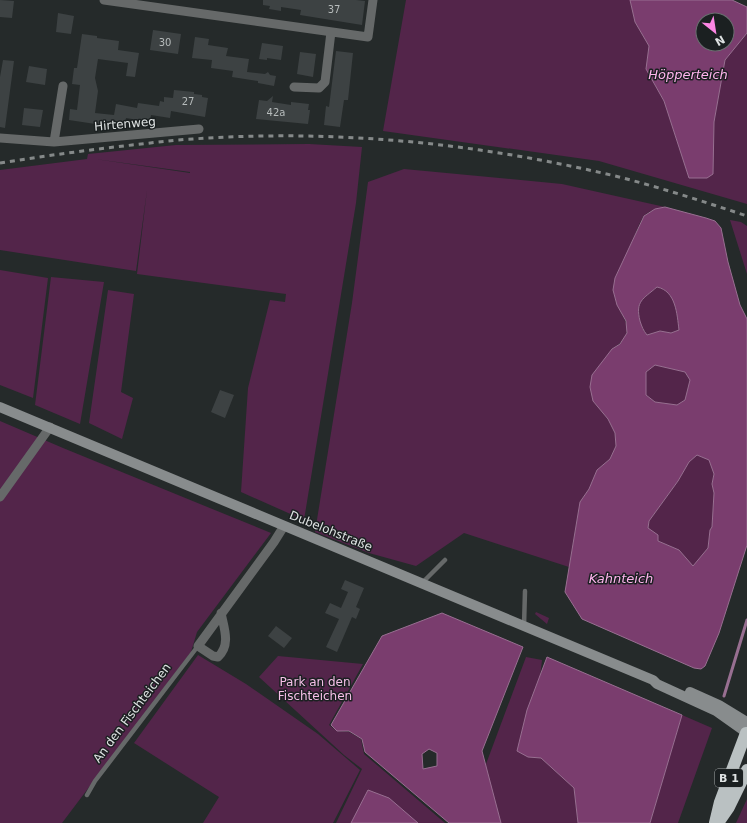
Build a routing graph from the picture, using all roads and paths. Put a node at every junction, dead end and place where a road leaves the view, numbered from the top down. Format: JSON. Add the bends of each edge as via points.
{"nodes":[{"id":1,"x":104,"y":0,"type":"edge"},
{"id":2,"x":373,"y":0,"type":"edge"},
{"id":3,"x":331,"y":32,"type":"junction"},
{"id":4,"x":63,"y":86,"type":"dead end"},
{"id":5,"x":294,"y":87,"type":"dead end"},
{"id":6,"x":199,"y":129,"type":"dead end"},
{"id":7,"x":0,"y":138,"type":"edge"},
{"id":8,"x":54,"y":142,"type":"junction"},
{"id":9,"x":0,"y":407,"type":"edge"},
{"id":10,"x":50,"y":427,"type":"junction"},
{"id":11,"x":0,"y":497,"type":"edge"},
{"id":12,"x":284,"y":526,"type":"junction"},
{"id":13,"x":445,"y":560,"type":"dead end"},
{"id":14,"x":421,"y":583,"type":"junction"},
{"id":15,"x":525,"y":591,"type":"dead end"},
{"id":16,"x":221,"y":613,"type":"junction"},
{"id":17,"x":524,"y":626,"type":"junction"},
{"id":18,"x":198,"y":646,"type":"junction"},
{"id":19,"x":747,"y":730,"type":"edge"},
{"id":20,"x":747,"y":770,"type":"edge"},
{"id":21,"x":87,"y":795,"type":"dead end"},
{"id":22,"x":715,"y":823,"type":"edge"},
{"id":23,"x":718,"y":823,"type":"edge"}],
"edges":[{"from":1,"to":3,"type":"street"},
{"from":2,"to":3,"type":"street","via":[[368,37]]},
{"from":3,"to":5,"type":"street","via":[[325,82],[319,88]]},
{"from":4,"to":8,"type":"street"},
{"from":6,"to":8,"type":"street","name":"Hirtenweg"},
{"from":7,"to":8,"type":"street","name":"Hirtenweg"},
{"from":9,"to":10,"type":"main road","name":"Dubelohstraße"},
{"from":10,"to":11,"type":"street"},
{"from":10,"to":12,"type":"main road","name":"Dubelohstraße"},
{"from":12,"to":14,"type":"main road","name":"Dubelohstraße"},
{"from":12,"to":16,"type":"street","name":"An den Fischteichen"},
{"from":13,"to":14,"type":"lane"},
{"from":14,"to":17,"type":"main road","name":"Dubelohstraße"},
{"from":15,"to":17,"type":"lane"},
{"from":16,"to":18,"type":"street","name":"An den Fischteichen"},
{"from":16,"to":18,"type":"street","via":[[226,640],[224,652],[218,657],[213,656]]},
{"from":17,"to":19,"type":"main road","name":"Dubelohstraße","via":[[652,680],[716,711]]},
{"from":18,"to":21,"type":"lane","name":"An den Fischteichen"},
{"from":19,"to":22,"type":"highway","number":"B 1","via":[[720,802]]},
{"from":20,"to":23,"type":"highway"}]}
